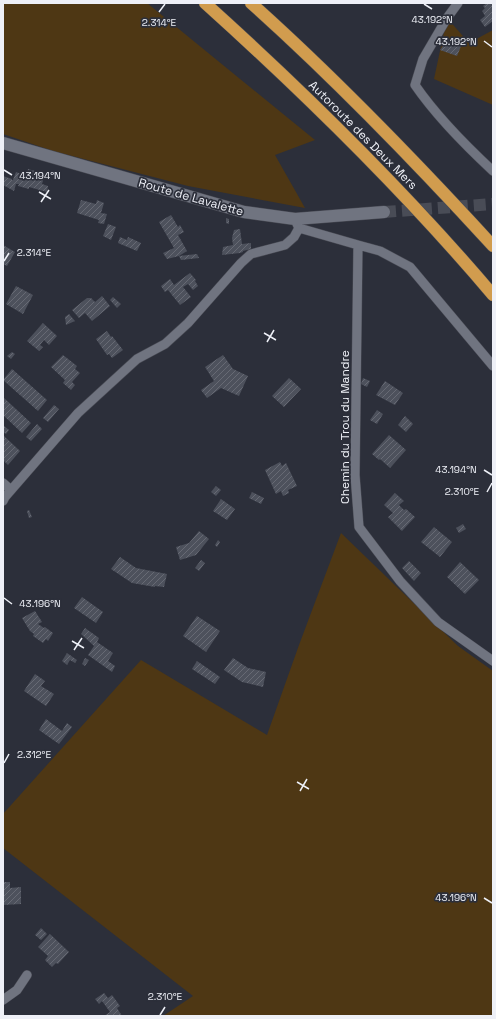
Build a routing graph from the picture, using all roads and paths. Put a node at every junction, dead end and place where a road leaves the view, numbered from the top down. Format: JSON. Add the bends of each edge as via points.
{"nodes":[{"id":1,"x":205,"y":3,"type":"edge"},
{"id":2,"x":251,"y":3,"type":"edge"},
{"id":3,"x":458,"y":3,"type":"edge"},
{"id":4,"x":3,"y":143,"type":"edge"},
{"id":5,"x":493,"y":171,"type":"edge"},
{"id":6,"x":384,"y":212,"type":"tunnel mouth"},
{"id":7,"x":297,"y":224,"type":"junction"},
{"id":8,"x":358,"y":245,"type":"junction"},
{"id":9,"x":493,"y":246,"type":"edge"},
{"id":10,"x":493,"y":295,"type":"edge"},
{"id":11,"x":493,"y":366,"type":"edge"},
{"id":12,"x":3,"y":482,"type":"edge"},
{"id":13,"x":12,"y":490,"type":"junction"},
{"id":14,"x":3,"y":501,"type":"edge"},
{"id":15,"x":493,"y":661,"type":"edge"},
{"id":16,"x":27,"y":975,"type":"dead end"},
{"id":17,"x":3,"y":1000,"type":"edge"}],
"edges":[{"from":1,"to":10,"type":"highway","name":"Autoroute des Deux Mers","via":[[337,127],[424,217]]},
{"from":2,"to":9,"type":"highway","name":"Autoroute des Deux Mers","via":[[367,113]]},
{"from":3,"to":5,"type":"street","via":[[446,18],[424,59],[415,85],[427,103]]},
{"from":4,"to":7,"type":"main road","name":"Route de Lavalette","via":[[244,212]]},
{"from":6,"to":7,"type":"main road","name":"Route de Lavalette"},
{"from":7,"to":8,"type":"street"},
{"from":7,"to":13,"type":"street","via":[[294,237],[285,245],[251,254],[188,323],[165,344],[137,359],[78,413]]},
{"from":8,"to":11,"type":"street","via":[[380,250],[410,267]]},
{"from":8,"to":15,"type":"street","name":"Chemin du Trou du Mandre","via":[[355,475],[359,527],[400,581],[438,622]]},
{"from":12,"to":13,"type":"street"},
{"from":13,"to":14,"type":"street"},
{"from":16,"to":17,"type":"street","via":[[17,990]]}]}
